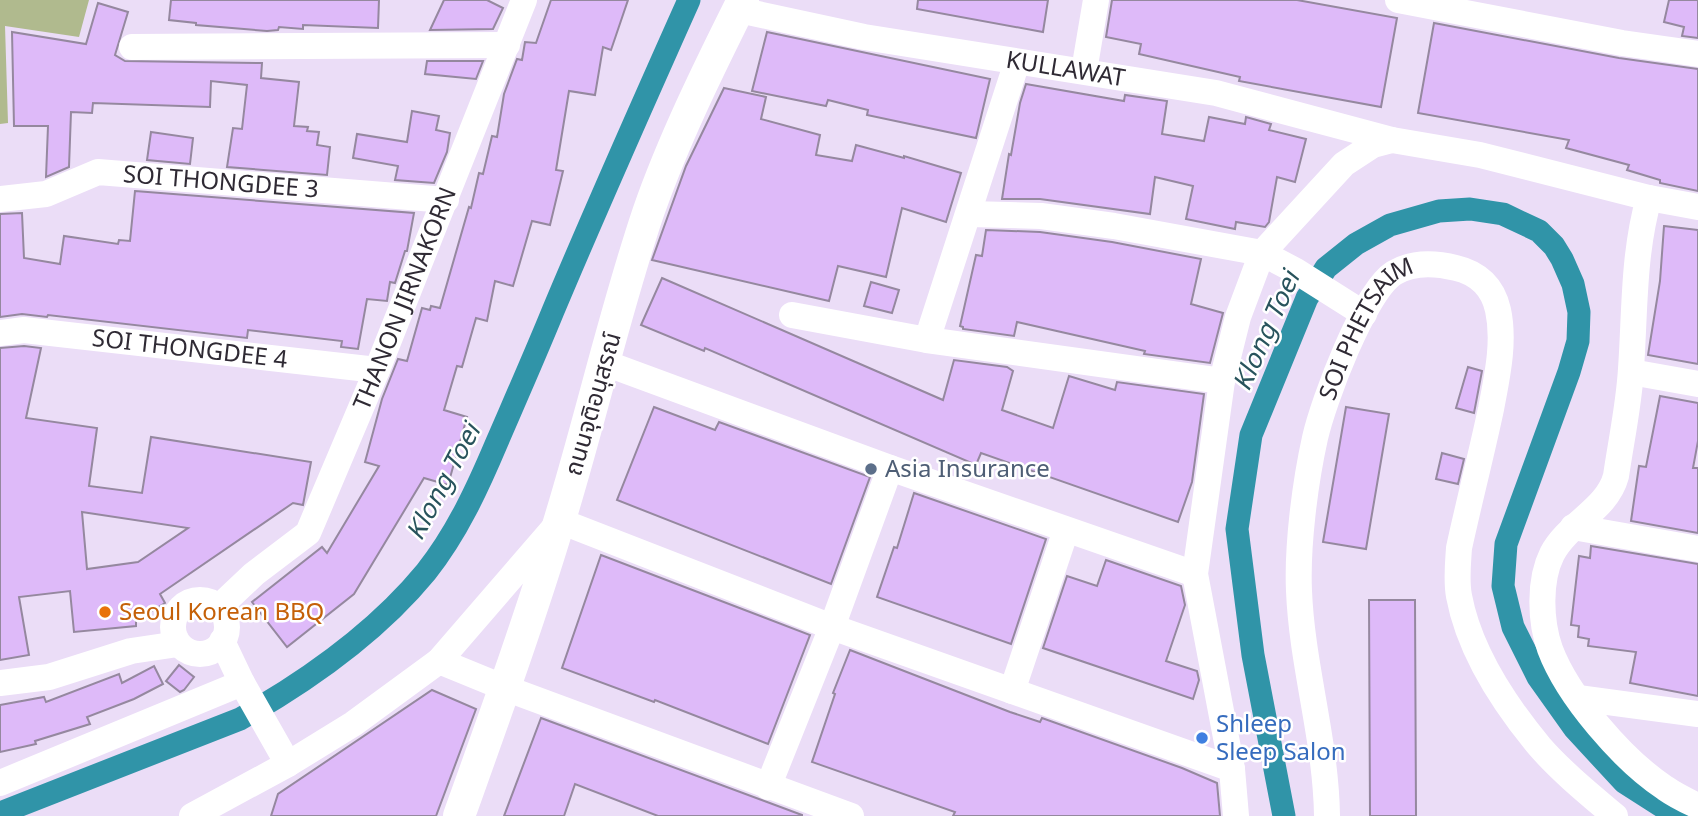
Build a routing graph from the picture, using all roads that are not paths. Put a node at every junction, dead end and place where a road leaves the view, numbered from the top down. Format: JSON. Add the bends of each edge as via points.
{"nodes":[{"id":1,"x":524,"y":0,"type":"edge"},
{"id":2,"x":1096,"y":0,"type":"edge"},
{"id":3,"x":1398,"y":0,"type":"edge"},
{"id":4,"x":741,"y":5,"type":"edge"},
{"id":5,"x":507,"y":45,"type":"junction"},
{"id":6,"x":132,"y":47,"type":"dead end"},
{"id":7,"x":1698,"y":54,"type":"edge"},
{"id":8,"x":1017,"y":62,"type":"junction"},
{"id":9,"x":1084,"y":71,"type":"junction"},
{"id":10,"x":1392,"y":140,"type":"junction"},
{"id":11,"x":0,"y":198,"type":"edge"},
{"id":12,"x":1649,"y":198,"type":"junction"},
{"id":13,"x":446,"y":200,"type":"junction"},
{"id":14,"x":1698,"y":207,"type":"edge"},
{"id":15,"x":969,"y":214,"type":"junction"},
{"id":16,"x":1262,"y":253,"type":"junction"},
{"id":17,"x":1353,"y":308,"type":"junction"},
{"id":18,"x":792,"y":315,"type":"dead end"},
{"id":19,"x":0,"y":333,"type":"edge"},
{"id":20,"x":928,"y":340,"type":"junction"},
{"id":21,"x":606,"y":363,"type":"junction"},
{"id":22,"x":377,"y":370,"type":"junction"},
{"id":23,"x":1631,"y":372,"type":"junction"},
{"id":24,"x":1222,"y":381,"type":"junction"},
{"id":25,"x":1698,"y":384,"type":"edge"},
{"id":26,"x":890,"y":468,"type":"junction"},
{"id":27,"x":560,"y":521,"type":"junction"},
{"id":28,"x":1573,"y":527,"type":"junction"},
{"id":29,"x":1066,"y":530,"type":"junction"},
{"id":30,"x":1698,"y":549,"type":"edge"},
{"id":31,"x":1195,"y":574,"type":"junction"},
{"id":32,"x":211,"y":605,"type":"junction"},
{"id":33,"x":832,"y":627,"type":"junction"},
{"id":34,"x":194,"y":639,"type":"junction"},
{"id":35,"x":439,"y":661,"type":"junction"},
{"id":36,"x":242,"y":682,"type":"junction"},
{"id":37,"x":0,"y":683,"type":"edge"},
{"id":38,"x":505,"y":688,"type":"junction"},
{"id":39,"x":1012,"y":691,"type":"junction"},
{"id":40,"x":1578,"y":698,"type":"junction"},
{"id":41,"x":1698,"y":714,"type":"edge"},
{"id":42,"x":284,"y":756,"type":"junction"},
{"id":43,"x":1232,"y":769,"type":"junction"},
{"id":44,"x":0,"y":783,"type":"edge"},
{"id":45,"x":768,"y":787,"type":"junction"},
{"id":46,"x":1698,"y":806,"type":"edge"},
{"id":47,"x":192,"y":816,"type":"edge"},
{"id":48,"x":459,"y":816,"type":"edge"},
{"id":49,"x":851,"y":816,"type":"edge"},
{"id":50,"x":1237,"y":816,"type":"edge"},
{"id":51,"x":1327,"y":816,"type":"edge"},
{"id":52,"x":1615,"y":816,"type":"edge"}],
"edges":[{"from":1,"to":5,"type":"street","name":"THANON JIRNAKORN"},
{"from":2,"to":9,"type":"street"},
{"from":3,"to":7,"type":"street"},
{"from":4,"to":8,"type":"street","name":"KULLAWAT","via":[[864,37]]},
{"from":4,"to":21,"type":"street","name":"ถนนจุติอนุสรณ์","via":[[649,211]]},
{"from":5,"to":6,"type":"street"},
{"from":5,"to":13,"type":"street","name":"THANON JIRNAKORN"},
{"from":8,"to":9,"type":"street","name":"KULLAWAT"},
{"from":8,"to":15,"type":"street"},
{"from":9,"to":10,"type":"street","name":"KULLAWAT","via":[[1216,93]]},
{"from":10,"to":12,"type":"street","name":"KULLAWAT","via":[[1480,155]]},
{"from":10,"to":16,"type":"street","via":[[1373,145],[1344,164]]},
{"from":11,"to":13,"type":"street","name":"SOI THONGDEE 3","via":[[46,194],[98,172]]},
{"from":12,"to":14,"type":"street","name":"KULLAWAT"},
{"from":12,"to":23,"type":"street","via":[[1634,282]]},
{"from":13,"to":22,"type":"street","name":"THANON JIRNAKORN"},
{"from":15,"to":16,"type":"street","via":[[1041,216]]},
{"from":15,"to":20,"type":"street"},
{"from":16,"to":17,"type":"street"},
{"from":16,"to":24,"type":"street","via":[[1238,317]]},
{"from":17,"to":51,"type":"street","name":"SOI PHETSAIM","via":[[1342,364],[1315,438],[1300,542],[1299,591]]},
{"from":17,"to":52,"type":"street","name":"SOI PHETSAIM","via":[[1395,273],[1413,266],[1465,271],[1482,281],[1495,300],[1500,352],[1459,548],[1459,596],[1486,667],[1519,720],[1563,771]]},
{"from":18,"to":20,"type":"street"},
{"from":19,"to":22,"type":"street","name":"SOI THONGDEE 4","via":[[24,330]]},
{"from":20,"to":24,"type":"street"},
{"from":21,"to":26,"type":"street"},
{"from":21,"to":27,"type":"street","name":"ถนนจุติอนุสรณ์"},
{"from":22,"to":32,"type":"street","name":"THANON JIRNAKORN","via":[[308,533]]},
{"from":23,"to":25,"type":"street"},
{"from":23,"to":28,"type":"street","via":[[1613,487]]},
{"from":24,"to":31,"type":"street"},
{"from":26,"to":29,"type":"street"},
{"from":26,"to":33,"type":"street"},
{"from":27,"to":33,"type":"street"},
{"from":27,"to":35,"type":"street"},
{"from":27,"to":38,"type":"street","name":"ถนนจุติอนุสรณ์"},
{"from":28,"to":30,"type":"street"},
{"from":28,"to":40,"type":"street","via":[[1550,557],[1543,613],[1550,650]]},
{"from":29,"to":31,"type":"street"},
{"from":29,"to":39,"type":"street"},
{"from":31,"to":43,"type":"street"},
{"from":32,"to":34,"type":"street","via":[[226,625]]},
{"from":32,"to":34,"type":"street","name":"THANON JIRNAKORN","via":[[194,601],[185,605]]},
{"from":33,"to":39,"type":"street"},
{"from":33,"to":45,"type":"street"},
{"from":34,"to":36,"type":"street"},
{"from":34,"to":37,"type":"street","via":[[131,651],[49,677]]},
{"from":35,"to":38,"type":"street"},
{"from":35,"to":42,"type":"street","via":[[353,724]]},
{"from":36,"to":42,"type":"street"},
{"from":36,"to":44,"type":"street"},
{"from":38,"to":45,"type":"street"},
{"from":38,"to":48,"type":"street","name":"ถนนจุติอนุสรณ์"},
{"from":39,"to":43,"type":"street"},
{"from":40,"to":41,"type":"street"},
{"from":40,"to":46,"type":"street","via":[[1639,769]]},
{"from":42,"to":47,"type":"street"},
{"from":43,"to":50,"type":"street"},
{"from":45,"to":49,"type":"street"}]}
